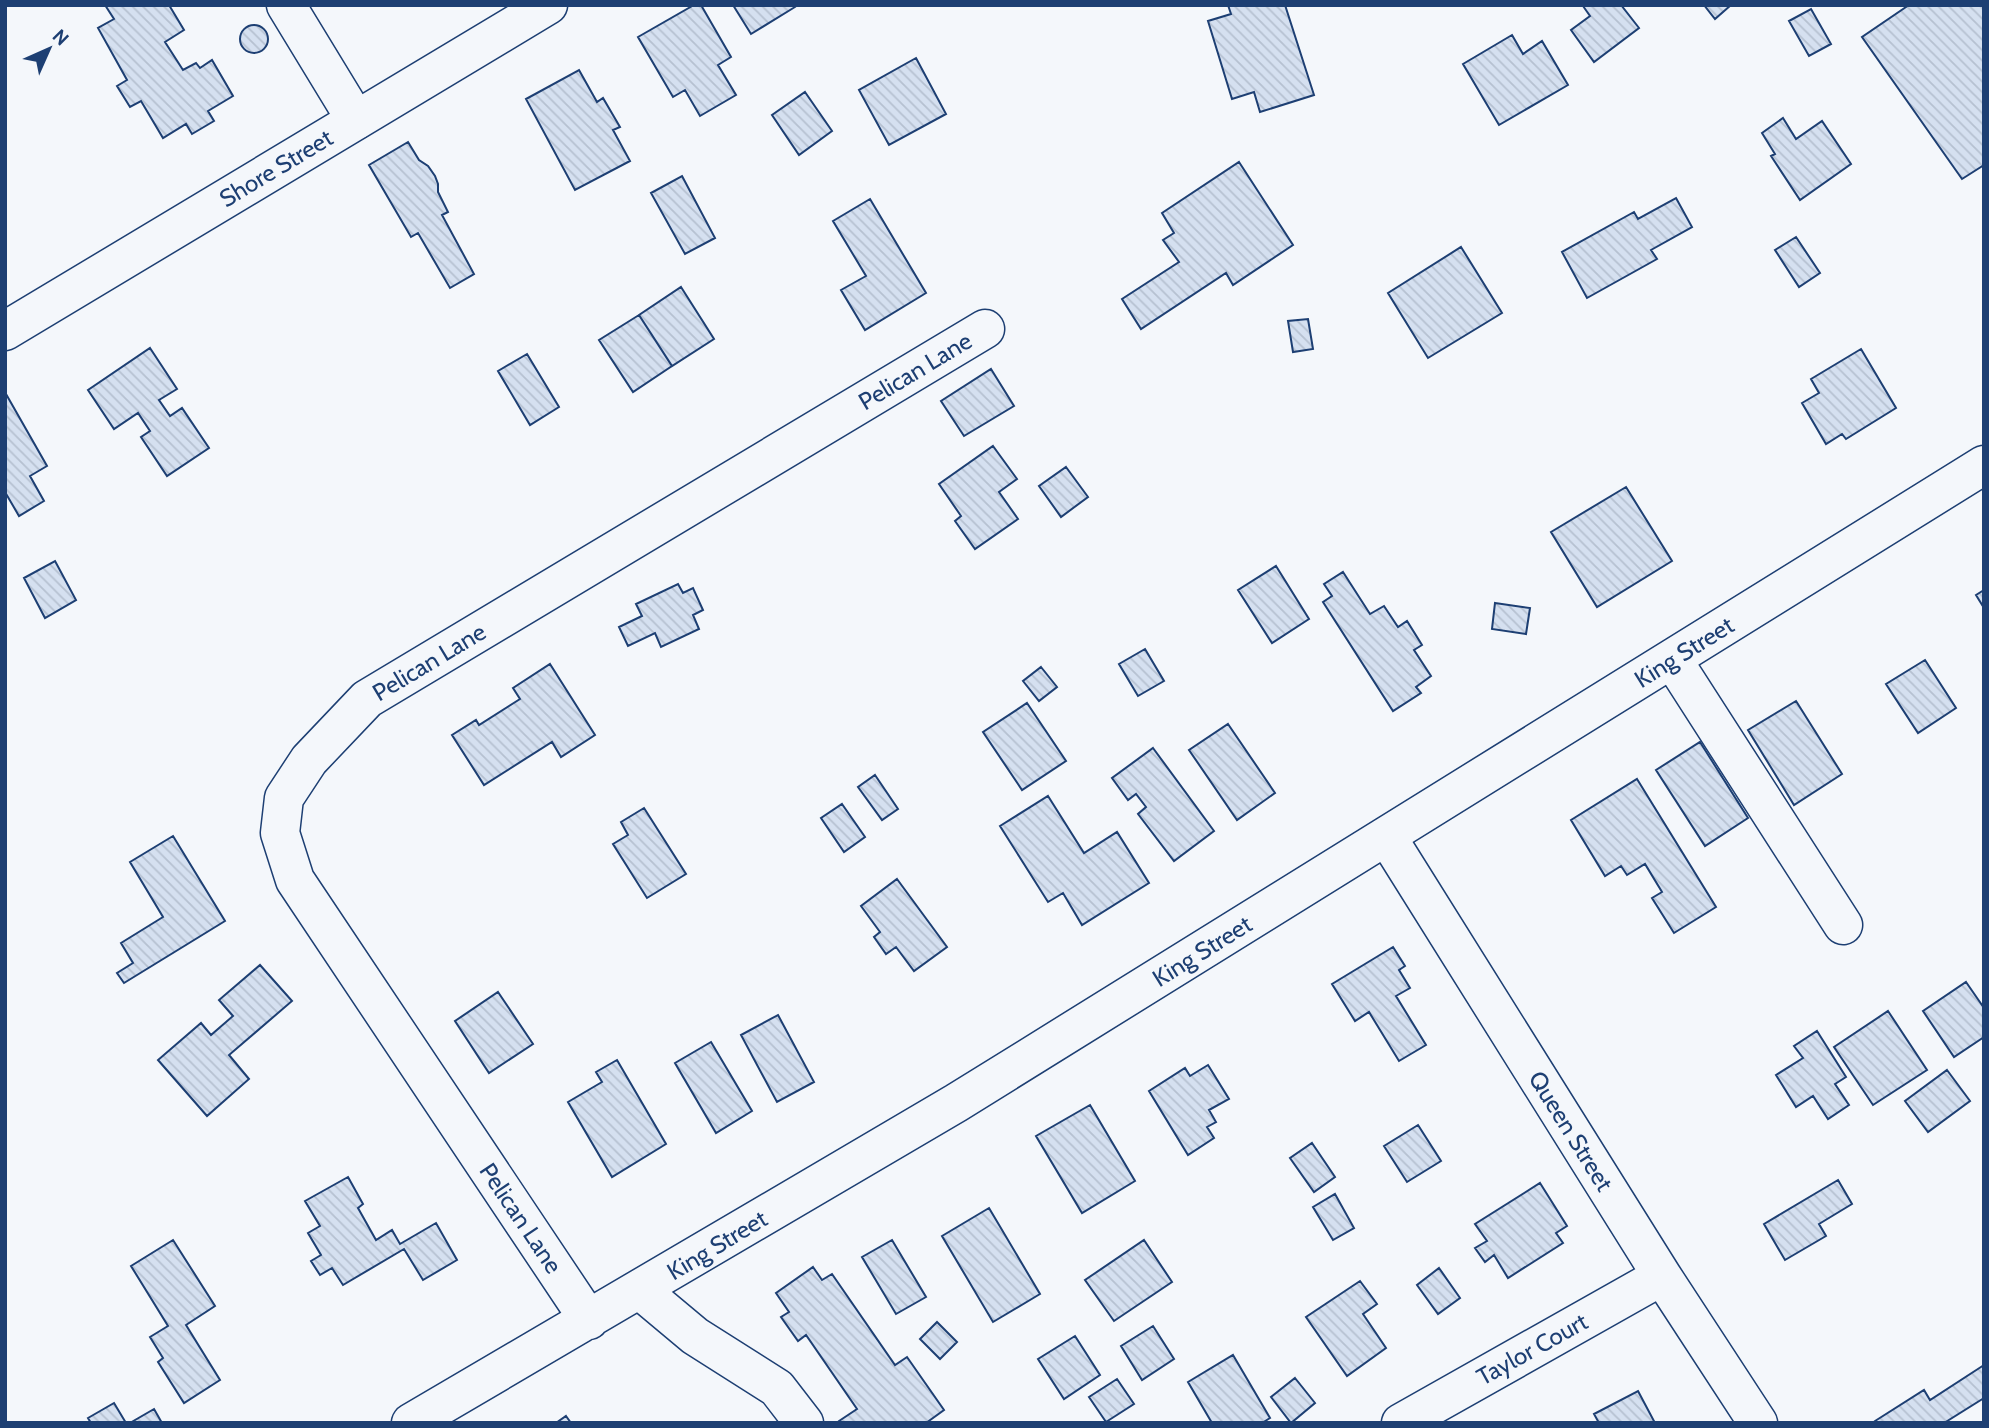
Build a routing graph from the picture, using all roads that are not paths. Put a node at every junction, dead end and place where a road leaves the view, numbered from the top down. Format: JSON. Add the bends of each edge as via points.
{"nodes":[{"id":1,"x":286,"y":5,"type":"edge"},
{"id":2,"x":548,"y":5,"type":"edge"},
{"id":3,"x":356,"y":120,"type":"junction"},
{"id":4,"x":985,"y":329,"type":"dead end"},
{"id":5,"x":5,"y":331,"type":"edge"},
{"id":6,"x":1984,"y":465,"type":"edge"},
{"id":7,"x":1672,"y":659,"type":"junction"},
{"id":8,"x":1387,"y":837,"type":"junction"},
{"id":9,"x":1843,"y":925,"type":"dead end"},
{"id":10,"x":1662,"y":1276,"type":"junction"},
{"id":11,"x":640,"y":1290,"type":"junction"},
{"id":12,"x":589,"y":1320,"type":"junction"},
{"id":13,"x":411,"y":1423,"type":"edge"},
{"id":14,"x":803,"y":1423,"type":"edge"},
{"id":15,"x":1401,"y":1423,"type":"edge"},
{"id":16,"x":1758,"y":1423,"type":"edge"}],
"edges":[{"from":1,"to":3,"type":"street"},
{"from":2,"to":3,"type":"street","name":"Shore Street"},
{"from":3,"to":5,"type":"street","name":"Shore Street"},
{"from":4,"to":12,"type":"street","name":"Pelican Lane","via":[[367,698],[309,760],[284,798],[280,833],[295,880]]},
{"from":6,"to":7,"type":"street","name":"King Street"},
{"from":7,"to":8,"type":"street","name":"King Street"},
{"from":7,"to":9,"type":"street"},
{"from":8,"to":10,"type":"street","name":"Queen Street"},
{"from":8,"to":11,"type":"street","name":"King Street","via":[[956,1104]]},
{"from":10,"to":15,"type":"street","name":"Taylor Court"},
{"from":10,"to":16,"type":"street","name":"Queen Street"},
{"from":11,"to":12,"type":"street","name":"King Street"},
{"from":11,"to":14,"type":"street","via":[[695,1336],[777,1388]]},
{"from":12,"to":13,"type":"street","name":"King Street"}]}
